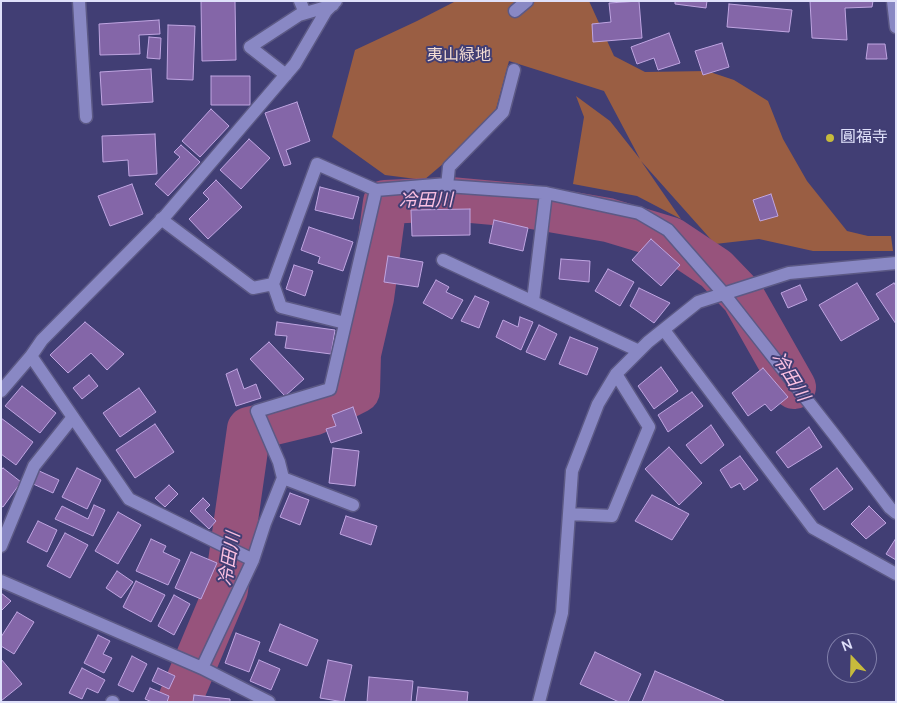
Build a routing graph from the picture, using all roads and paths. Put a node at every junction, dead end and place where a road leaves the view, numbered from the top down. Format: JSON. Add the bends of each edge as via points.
{"nodes":[{"id":1,"x":79,"y":1,"type":"edge"},
{"id":2,"x":300,"y":1,"type":"edge"},
{"id":3,"x":527,"y":1,"type":"edge"},
{"id":4,"x":893,"y":1,"type":"edge"},
{"id":5,"x":334,"y":3,"type":"edge"},
{"id":6,"x":515,"y":11,"type":"dead end"},
{"id":7,"x":305,"y":13,"type":"junction"},
{"id":8,"x":896,"y":27,"type":"edge"},
{"id":9,"x":514,"y":70,"type":"dead end"},
{"id":10,"x":286,"y":74,"type":"junction"},
{"id":11,"x":86,"y":118,"type":"dead end"},
{"id":12,"x":447,"y":184,"type":"junction"},
{"id":13,"x":376,"y":190,"type":"junction"},
{"id":14,"x":546,"y":193,"type":"junction"},
{"id":15,"x":161,"y":219,"type":"junction"},
{"id":16,"x":444,"y":260,"type":"dead end"},
{"id":17,"x":896,"y":263,"type":"edge"},
{"id":18,"x":273,"y":284,"type":"junction"},
{"id":19,"x":724,"y":294,"type":"junction"},
{"id":20,"x":533,"y":302,"type":"junction"},
{"id":21,"x":345,"y":323,"type":"junction"},
{"id":22,"x":664,"y":330,"type":"junction"},
{"id":23,"x":639,"y":351,"type":"junction"},
{"id":24,"x":30,"y":356,"type":"junction"},
{"id":25,"x":616,"y":374,"type":"junction"},
{"id":26,"x":1,"y":391,"type":"edge"},
{"id":27,"x":72,"y":417,"type":"junction"},
{"id":28,"x":283,"y":478,"type":"junction"},
{"id":29,"x":353,"y":505,"type":"dead end"},
{"id":30,"x":896,"y":513,"type":"edge"},
{"id":31,"x":569,"y":514,"type":"junction"},
{"id":32,"x":1,"y":546,"type":"edge"},
{"id":33,"x":253,"y":560,"type":"junction"},
{"id":34,"x":896,"y":574,"type":"edge"},
{"id":35,"x":1,"y":581,"type":"edge"},
{"id":36,"x":202,"y":668,"type":"junction"},
{"id":37,"x":247,"y":696,"type":"edge"},
{"id":38,"x":270,"y":702,"type":"edge"},
{"id":39,"x":539,"y":702,"type":"edge"}],
"edges":[{"from":1,"to":11,"type":"street"},
{"from":2,"to":7,"type":"street"},
{"from":3,"to":6,"type":"street"},
{"from":4,"to":8,"type":"street"},
{"from":5,"to":7,"type":"street"},
{"from":5,"to":10,"type":"street"},
{"from":7,"to":10,"type":"street","via":[[250,47]]},
{"from":9,"to":12,"type":"street","via":[[503,112],[449,167]]},
{"from":10,"to":15,"type":"street"},
{"from":12,"to":13,"type":"street"},
{"from":12,"to":14,"type":"street"},
{"from":13,"to":18,"type":"street","via":[[317,164]]},
{"from":13,"to":21,"type":"street"},
{"from":14,"to":19,"type":"street","via":[[639,213],[668,230]]},
{"from":14,"to":20,"type":"street"},
{"from":15,"to":18,"type":"street","via":[[253,288]]},
{"from":15,"to":24,"type":"street"},
{"from":16,"to":20,"type":"street"},
{"from":17,"to":19,"type":"street","via":[[789,273]]},
{"from":18,"to":21,"type":"street","via":[[281,307]]},
{"from":19,"to":22,"type":"street","via":[[698,302]]},
{"from":19,"to":30,"type":"street"},
{"from":20,"to":23,"type":"street"},
{"from":21,"to":28,"type":"street","via":[[330,389],[257,411]]},
{"from":22,"to":23,"type":"street"},
{"from":22,"to":34,"type":"street","via":[[813,528]]},
{"from":23,"to":25,"type":"street"},
{"from":24,"to":26,"type":"street"},
{"from":24,"to":27,"type":"street"},
{"from":25,"to":31,"type":"street","via":[[598,404],[572,471]]},
{"from":25,"to":31,"type":"street","via":[[649,427],[612,516]]},
{"from":27,"to":32,"type":"street","via":[[34,466]]},
{"from":27,"to":33,"type":"street","via":[[129,499]]},
{"from":28,"to":29,"type":"street"},
{"from":28,"to":33,"type":"street"},
{"from":31,"to":39,"type":"street","via":[[562,613]]},
{"from":33,"to":36,"type":"street"},
{"from":35,"to":36,"type":"street"},
{"from":36,"to":37,"type":"street"},
{"from":37,"to":38,"type":"street"}]}
